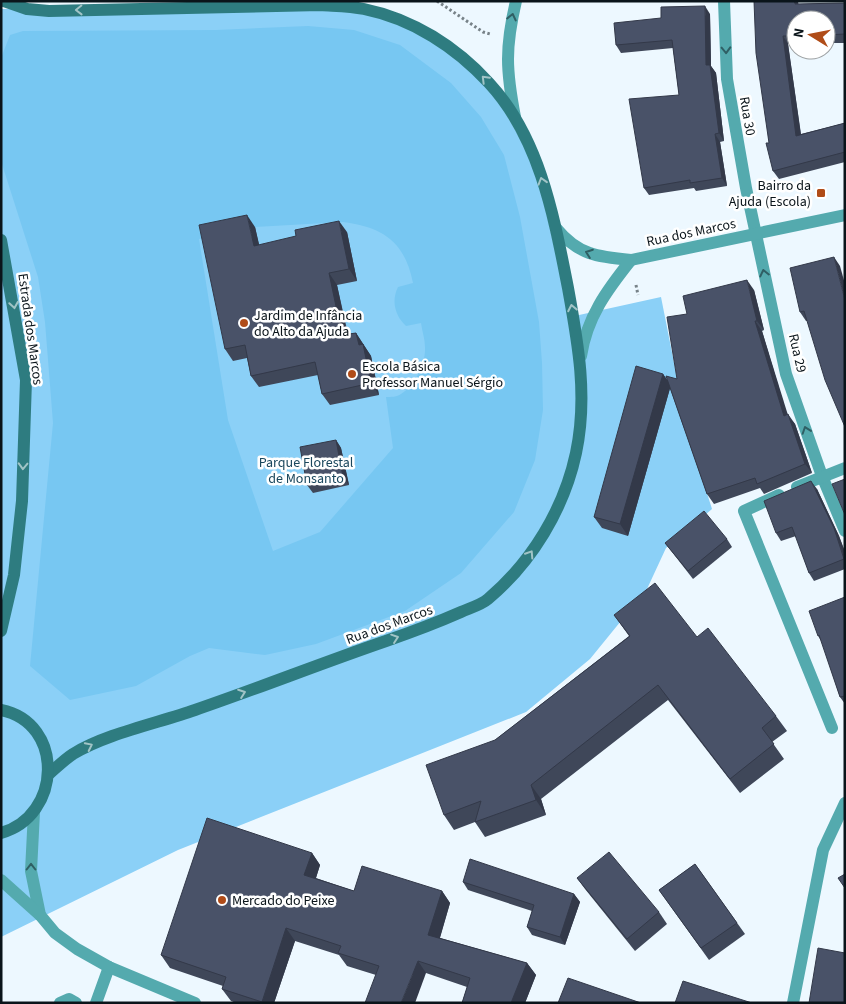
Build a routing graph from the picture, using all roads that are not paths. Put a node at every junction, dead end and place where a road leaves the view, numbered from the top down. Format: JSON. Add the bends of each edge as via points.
{"nodes":[{"id":1,"x":4,"y":1,"type":"edge"},
{"id":2,"x":336,"y":1,"type":"edge"},
{"id":3,"x":516,"y":1,"type":"edge"},
{"id":4,"x":724,"y":1,"type":"edge"},
{"id":5,"x":321,"y":5,"type":"junction"},
{"id":6,"x":514,"y":117,"type":"junction"},
{"id":7,"x":845,"y":216,"type":"edge"},
{"id":8,"x":556,"y":228,"type":"junction"},
{"id":9,"x":756,"y":234,"type":"junction"},
{"id":10,"x":1,"y":240,"type":"edge"},
{"id":11,"x":631,"y":260,"type":"junction"},
{"id":12,"x":581,"y":356,"type":"junction"},
{"id":13,"x":845,"y":468,"type":"edge"},
{"id":14,"x":822,"y":476,"type":"junction"},
{"id":15,"x":845,"y":531,"type":"edge"},
{"id":16,"x":1,"y":631,"type":"edge"},
{"id":17,"x":1,"y":710,"type":"edge"},
{"id":18,"x":832,"y":728,"type":"dead end"},
{"id":19,"x":49,"y":774,"type":"junction"},
{"id":20,"x":845,"y":803,"type":"edge"},
{"id":21,"x":34,"y":812,"type":"junction"},
{"id":22,"x":1,"y":833,"type":"edge"},
{"id":23,"x":1,"y":880,"type":"edge"},
{"id":24,"x":40,"y":915,"type":"junction"},
{"id":25,"x":109,"y":967,"type":"junction"},
{"id":26,"x":60,"y":1003,"type":"edge"},
{"id":27,"x":76,"y":1003,"type":"edge"},
{"id":28,"x":96,"y":1003,"type":"edge"},
{"id":29,"x":195,"y":1003,"type":"edge"},
{"id":30,"x":793,"y":1003,"type":"edge"}],
"edges":[{"from":5,"to":1,"type":"street","name":"Rua dos Marcos","one_way":true,"via":[[49,11],[27,9]]},
{"from":2,"to":5,"type":"street"},
{"from":6,"to":3,"type":"street","one_way":true,"via":[[507,74],[508,37]]},
{"from":4,"to":9,"type":"street","name":"Rua 30","one_way":true,"via":[[727,80]]},
{"from":6,"to":5,"type":"street","name":"Rua dos Marcos","one_way":true,"via":[[491,85],[436,37],[410,24],[364,9]]},
{"from":8,"to":6,"type":"street","name":"Rua dos Marcos","one_way":true,"via":[[537,164]]},
{"from":7,"to":9,"type":"street","name":"Rua dos Marcos"},
{"from":11,"to":8,"type":"street","name":"Rua dos Marcos","one_way":true,"via":[[584,252],[570,244]]},
{"from":12,"to":8,"type":"street","name":"Rua dos Marcos","one_way":true},
{"from":9,"to":11,"type":"street","name":"Rua dos Marcos"},
{"from":14,"to":9,"type":"street","name":"Rua 29","one_way":true,"via":[[786,374]]},
{"from":10,"to":16,"type":"street","name":"Estrada dos Marcos","one_way":true,"via":[[26,380],[22,501],[14,575]]},
{"from":11,"to":12,"type":"street","name":"Rua dos Marcos","via":[[598,303]]},
{"from":19,"to":12,"type":"street","name":"Rua dos Marcos","one_way":true,"via":[[72,754],[93,744],[433,625],[486,601],[523,563],[554,515],[564,492],[579,438]]},
{"from":13,"to":14,"type":"street"},
{"from":14,"to":15,"type":"street","name":"Rua 29"},
{"from":14,"to":18,"type":"street","via":[[744,511]]},
{"from":17,"to":19,"type":"street","via":[[25,721],[38,735],[46,754]]},
{"from":19,"to":21,"type":"street","via":[[45,794]]},
{"from":20,"to":30,"type":"street","via":[[823,850]]},
{"from":21,"to":22,"type":"street","via":[[20,825]]},
{"from":24,"to":21,"type":"street","one_way":true,"via":[[31,871]]},
{"from":23,"to":24,"type":"street"},
{"from":24,"to":25,"type":"street","via":[[55,933],[76,949]]},
{"from":25,"to":28,"type":"street"},
{"from":25,"to":29,"type":"street"},
{"from":26,"to":27,"type":"street","via":[[68,999]]}]}
